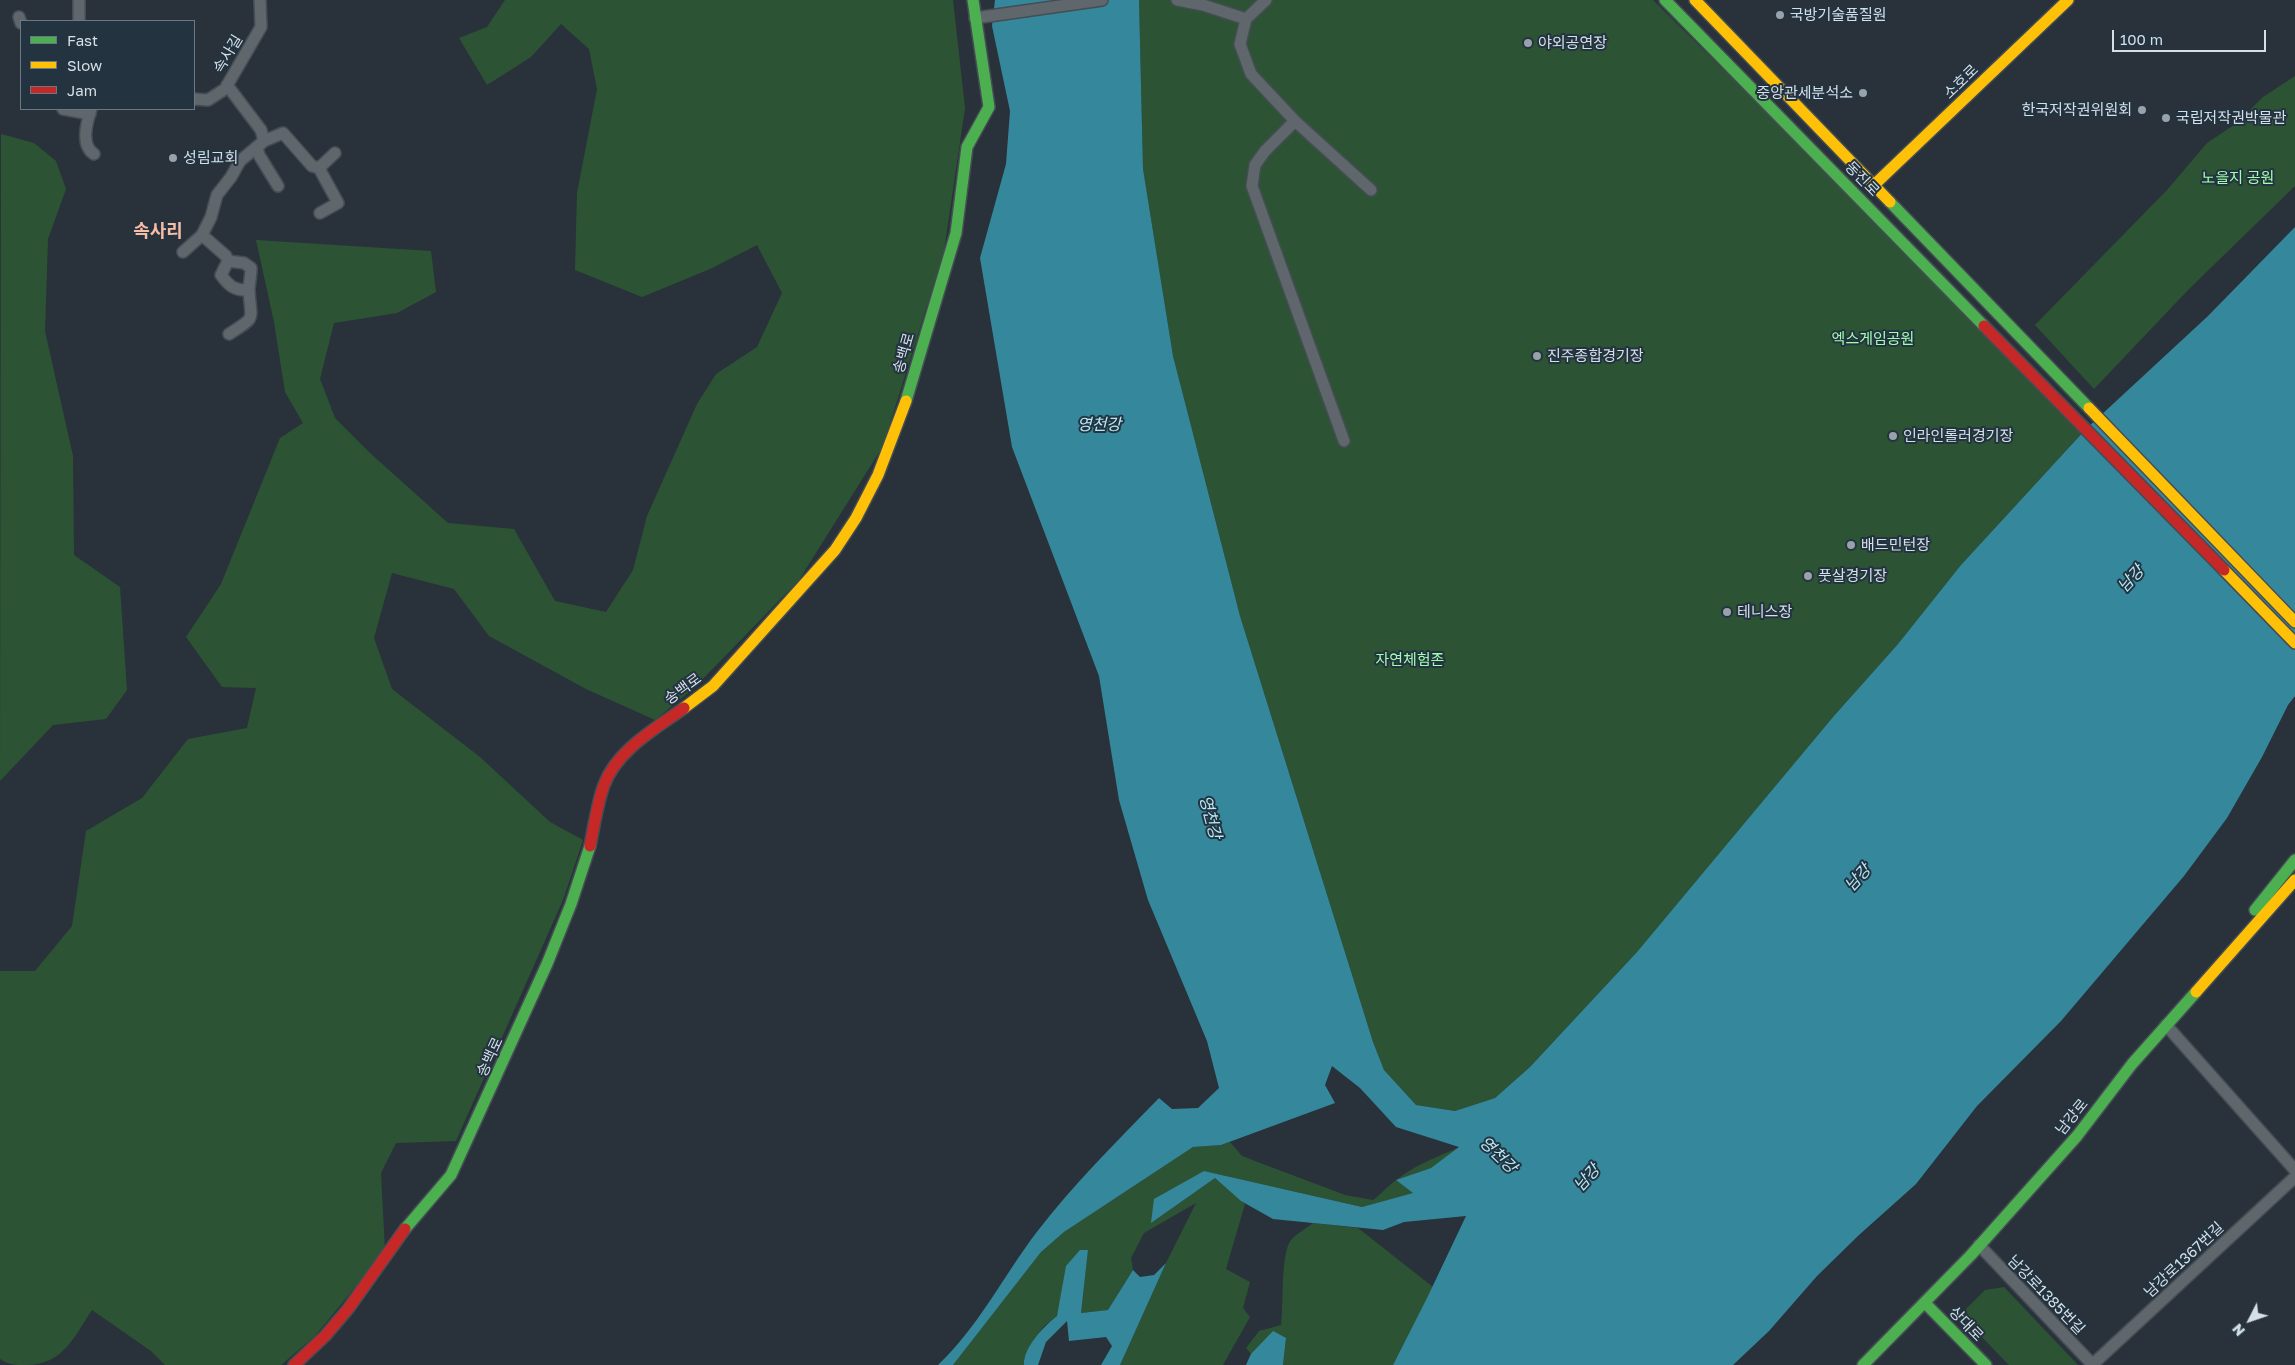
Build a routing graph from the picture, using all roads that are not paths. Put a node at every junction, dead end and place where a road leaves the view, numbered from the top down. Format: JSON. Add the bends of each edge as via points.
{"nodes":[{"id":1,"x":79,"y":0,"type":"edge"},
{"id":2,"x":260,"y":0,"type":"edge"},
{"id":3,"x":973,"y":0,"type":"edge"},
{"id":4,"x":1102,"y":0,"type":"edge"},
{"id":5,"x":1177,"y":0,"type":"edge"},
{"id":6,"x":1266,"y":0,"type":"edge"},
{"id":7,"x":1665,"y":0,"type":"edge"},
{"id":8,"x":1695,"y":0,"type":"edge"},
{"id":9,"x":2068,"y":0,"type":"edge"},
{"id":10,"x":975,"y":18,"type":"junction"},
{"id":11,"x":1246,"y":19,"type":"junction"},
{"id":12,"x":79,"y":20,"type":"edge"},
{"id":13,"x":227,"y":85,"type":"junction"},
{"id":14,"x":195,"y":100,"type":"edge"},
{"id":15,"x":77,"y":110,"type":"edge"},
{"id":16,"x":91,"y":111,"type":"edge"},
{"id":17,"x":1295,"y":121,"type":"junction"},
{"id":18,"x":260,"y":144,"type":"junction"},
{"id":19,"x":335,"y":152,"type":"dead end"},
{"id":20,"x":94,"y":154,"type":"dead end"},
{"id":21,"x":319,"y":168,"type":"junction"},
{"id":22,"x":1874,"y":184,"type":"junction"},
{"id":23,"x":278,"y":186,"type":"dead end"},
{"id":24,"x":1371,"y":190,"type":"dead end"},
{"id":25,"x":320,"y":213,"type":"dead end"},
{"id":26,"x":202,"y":235,"type":"junction"},
{"id":27,"x":183,"y":252,"type":"dead end"},
{"id":28,"x":228,"y":262,"type":"junction"},
{"id":29,"x":249,"y":290,"type":"junction"},
{"id":30,"x":229,"y":334,"type":"dead end"},
{"id":31,"x":1344,"y":441,"type":"dead end"},
{"id":32,"x":2295,"y":622,"type":"edge"},
{"id":33,"x":2295,"y":643,"type":"edge"},
{"id":34,"x":2295,"y":860,"type":"edge"},
{"id":35,"x":2295,"y":880,"type":"edge"},
{"id":36,"x":2166,"y":1026,"type":"junction"},
{"id":37,"x":2132,"y":1064,"type":"junction"},
{"id":38,"x":2295,"y":1170,"type":"edge"},
{"id":39,"x":2295,"y":1178,"type":"edge"},
{"id":40,"x":1978,"y":1246,"type":"junction"},
{"id":41,"x":1925,"y":1303,"type":"junction"},
{"id":42,"x":294,"y":1365,"type":"edge"},
{"id":43,"x":1863,"y":1365,"type":"edge"},
{"id":44,"x":1986,"y":1365,"type":"edge"},
{"id":45,"x":2092,"y":1365,"type":"edge"}],
"edges":[{"from":1,"to":12,"type":"street"},
{"from":2,"to":13,"type":"street","name":"속사길","via":[[261,27]]},
{"from":3,"to":10,"type":"street","name":"송백로"},
{"from":4,"to":10,"type":"street"},
{"from":5,"to":11,"type":"street"},
{"from":6,"to":11,"type":"street"},
{"from":7,"to":33,"type":"street","name":"동진로"},
{"from":8,"to":22,"type":"street","name":"동진로"},
{"from":9,"to":22,"type":"street","name":"소호로"},
{"from":10,"to":42,"type":"street","name":"송백로","via":[[989,107],[966,147],[956,233],[903,410],[878,475],[835,550],[713,686],[630,748],[616,764],[604,785],[590,848],[548,964],[451,1175],[400,1235],[348,1309]]},
{"from":11,"to":17,"type":"street","via":[[1240,44],[1251,74]]},
{"from":13,"to":14,"type":"street","name":"속사길","via":[[208,100]]},
{"from":13,"to":18,"type":"street","via":[[261,130]]},
{"from":15,"to":16,"type":"street"},
{"from":16,"to":20,"type":"street","via":[[85,136],[90,152]]},
{"from":17,"to":24,"type":"street"},
{"from":17,"to":31,"type":"street","via":[[1255,165],[1252,186]]},
{"from":18,"to":21,"type":"street","via":[[283,133],[312,166]]},
{"from":18,"to":23,"type":"street","via":[[259,155]]},
{"from":18,"to":26,"type":"street","via":[[240,161],[217,195]]},
{"from":19,"to":21,"type":"street"},
{"from":21,"to":25,"type":"street","via":[[338,203]]},
{"from":22,"to":32,"type":"street","name":"동진로"},
{"from":26,"to":27,"type":"street"},
{"from":26,"to":28,"type":"street","via":[[226,256]]},
{"from":28,"to":29,"type":"street","via":[[244,263],[251,268]]},
{"from":28,"to":29,"type":"street","via":[[221,275],[230,288]]},
{"from":29,"to":30,"type":"street","via":[[253,313],[250,321]]},
{"from":34,"to":37,"type":"street"},
{"from":35,"to":36,"type":"street","name":"남강로"},
{"from":36,"to":37,"type":"street","name":"남강로"},
{"from":36,"to":38,"type":"street"},
{"from":37,"to":40,"type":"street","name":"남강로","via":[[2077,1136]]},
{"from":39,"to":45,"type":"street","name":"남강로1367번길"},
{"from":40,"to":41,"type":"street","name":"남강로"},
{"from":40,"to":45,"type":"street","name":"남강로1385번길"},
{"from":41,"to":43,"type":"street","name":"남강로"},
{"from":41,"to":44,"type":"street","name":"상대로"}]}
